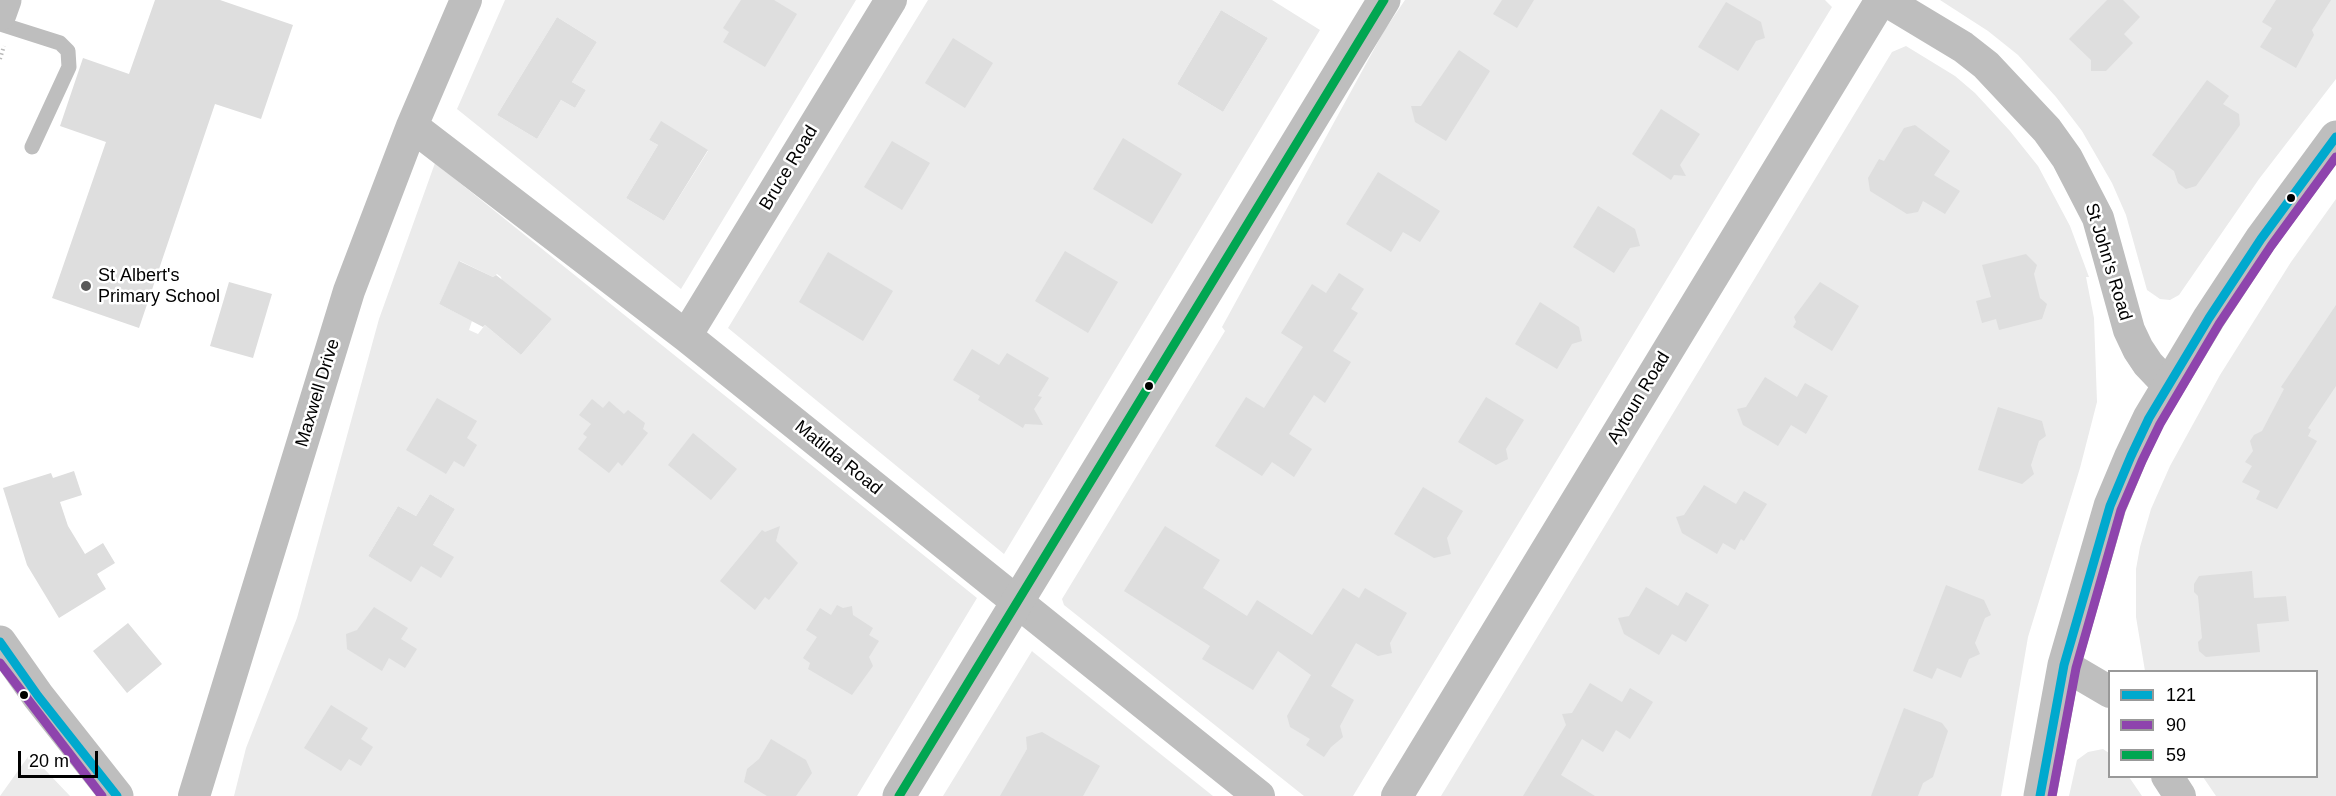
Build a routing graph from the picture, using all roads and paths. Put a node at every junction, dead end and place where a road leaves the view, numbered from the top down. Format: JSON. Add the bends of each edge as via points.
{"nodes":[{"id":1,"x":5,"y":0,"type":"edge"},
{"id":2,"x":466,"y":0,"type":"edge"},
{"id":3,"x":891,"y":0,"type":"edge"},
{"id":4,"x":1384,"y":0,"type":"edge"},
{"id":5,"x":1881,"y":0,"type":"edge"},
{"id":6,"x":1885,"y":0,"type":"edge"},
{"id":7,"x":0,"y":14,"type":"edge"},
{"id":8,"x":0,"y":24,"type":"edge"},
{"id":9,"x":412,"y":126,"type":"junction"},
{"id":10,"x":2336,"y":137,"type":"edge"},
{"id":11,"x":32,"y":147,"type":"dead end"},
{"id":12,"x":686,"y":336,"type":"junction"},
{"id":13,"x":2169,"y":385,"type":"junction"},
{"id":14,"x":1017,"y":601,"type":"junction"},
{"id":15,"x":0,"y":642,"type":"edge"},
{"id":16,"x":2064,"y":665,"type":"junction"},
{"id":17,"x":2108,"y":691,"type":"edge"},
{"id":18,"x":2168,"y":778,"type":"edge"},
{"id":19,"x":117,"y":796,"type":"edge"},
{"id":20,"x":194,"y":796,"type":"edge"},
{"id":21,"x":899,"y":796,"type":"edge"},
{"id":22,"x":1259,"y":796,"type":"edge"},
{"id":23,"x":1397,"y":796,"type":"edge"},
{"id":24,"x":2040,"y":796,"type":"edge"},
{"id":25,"x":2180,"y":796,"type":"edge"}],
"edges":[{"from":1,"to":7,"type":"street"},
{"from":2,"to":9,"type":"street","name":"Maxwell Drive"},
{"from":3,"to":12,"type":"street","name":"Bruce Road"},
{"from":4,"to":14,"type":"street"},
{"from":5,"to":23,"type":"street","name":"Aytoun Road"},
{"from":6,"to":13,"type":"street","name":"St John's Road","via":[[1986,65],[2047,129],[2098,218],[2129,330],[2138,349]]},
{"from":8,"to":11,"type":"lane","via":[[60,43],[68,51],[69,67]]},
{"from":9,"to":12,"type":"street","name":"Matilda Road"},
{"from":9,"to":20,"type":"street","name":"Maxwell Drive","via":[[349,291]]},
{"from":10,"to":13,"type":"street","via":[[2260,239]]},
{"from":12,"to":14,"type":"street","name":"Matilda Road"},
{"from":13,"to":16,"type":"street","via":[[2149,418],[2110,506]]},
{"from":14,"to":21,"type":"street"},
{"from":14,"to":22,"type":"street","name":"Matilda Road"},
{"from":15,"to":19,"type":"street"},
{"from":16,"to":17,"type":"street"},
{"from":16,"to":24,"type":"street"},
{"from":18,"to":25,"type":"street"}]}
